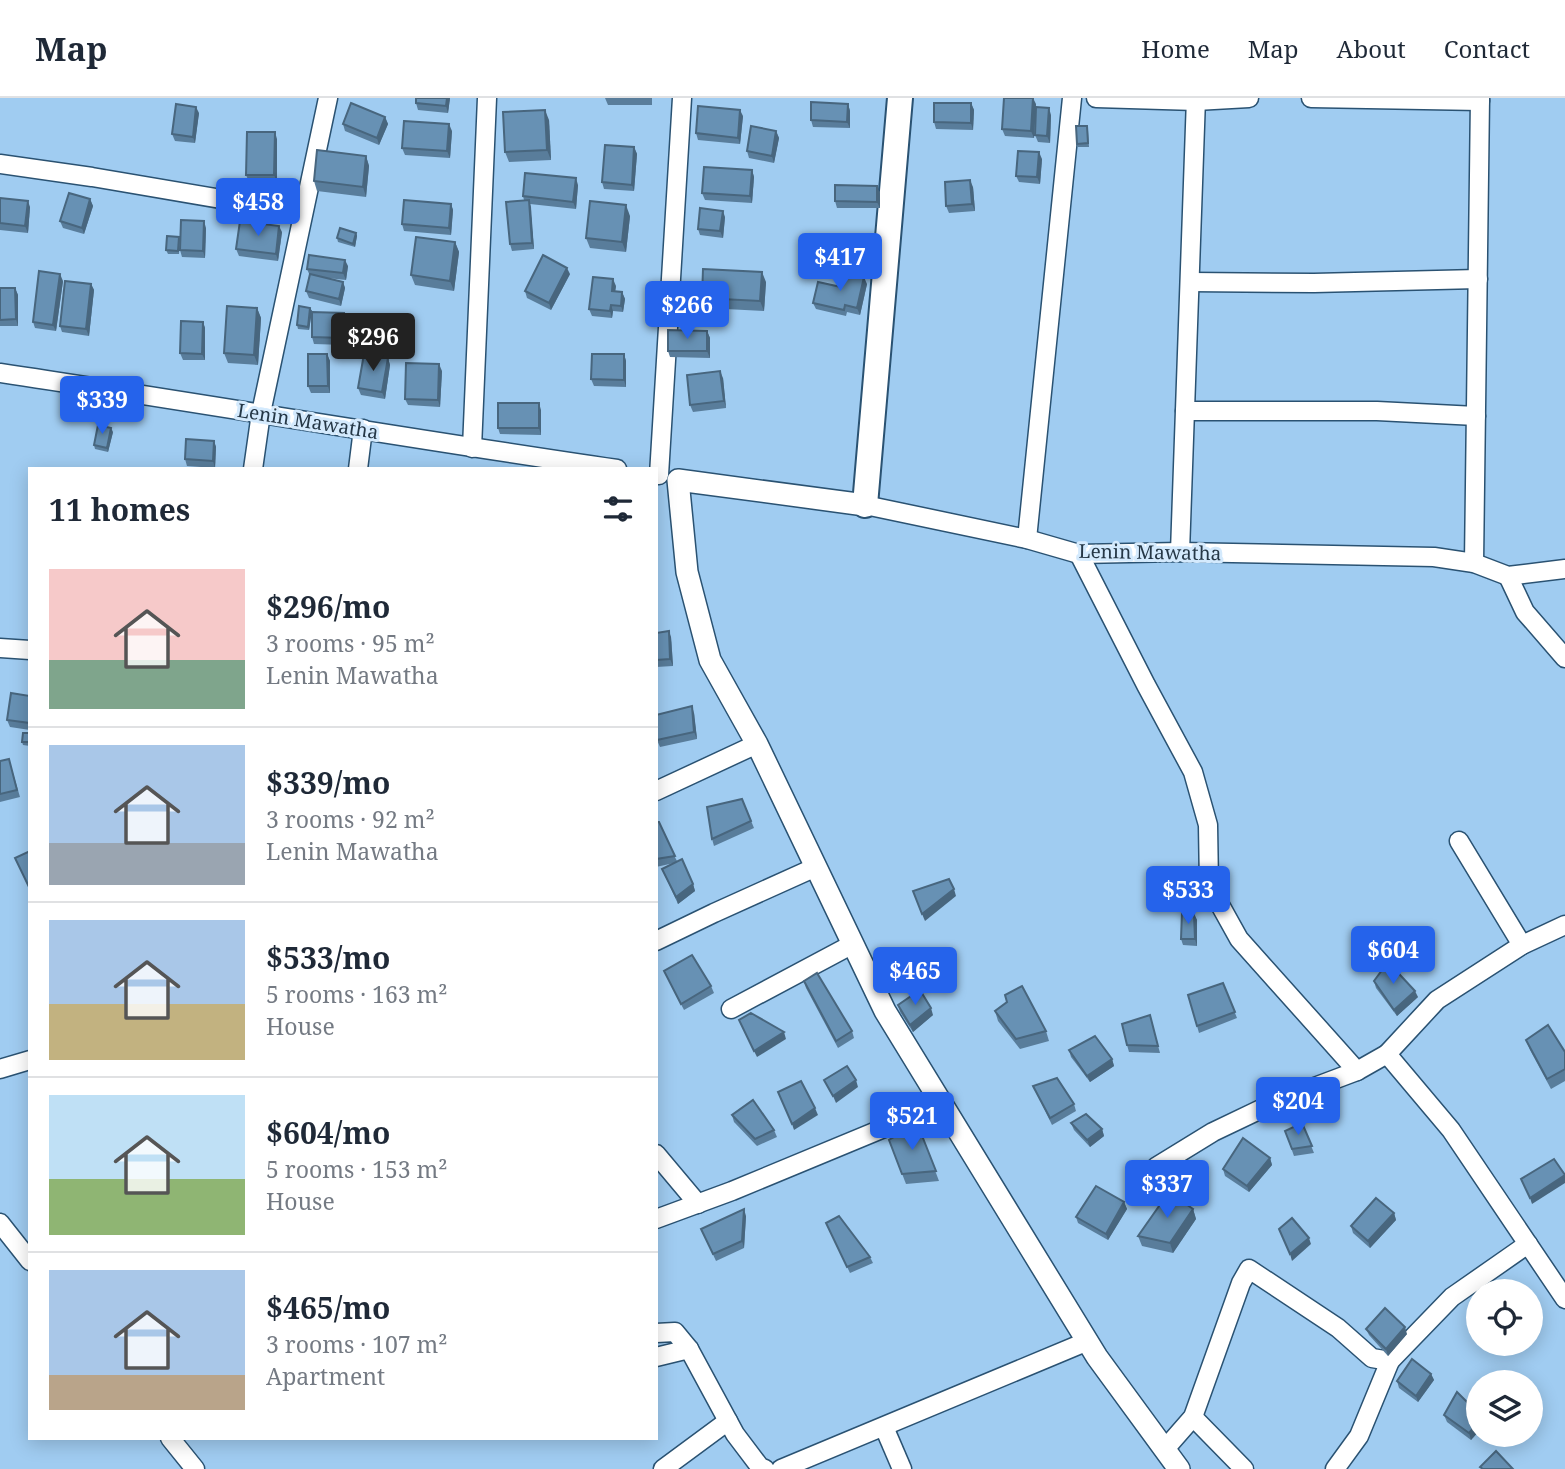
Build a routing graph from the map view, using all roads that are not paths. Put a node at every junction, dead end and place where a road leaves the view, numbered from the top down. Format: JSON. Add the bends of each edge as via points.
{"nodes":[{"id":1,"x":327,"y":98,"type":"edge"},
{"id":2,"x":486,"y":98,"type":"edge"},
{"id":3,"x":682,"y":98,"type":"edge"},
{"id":4,"x":900,"y":98,"type":"edge"},
{"id":5,"x":1072,"y":98,"type":"edge"},
{"id":6,"x":1096,"y":98,"type":"edge"},
{"id":7,"x":1249,"y":98,"type":"edge"},
{"id":8,"x":1311,"y":98,"type":"edge"},
{"id":9,"x":1341,"y":98,"type":"edge"},
{"id":10,"x":1196,"y":99,"type":"edge"},
{"id":11,"x":1480,"y":100,"type":"edge"},
{"id":12,"x":0,"y":164,"type":"edge"},
{"id":13,"x":303,"y":213,"type":"junction"},
{"id":14,"x":1478,"y":279,"type":"junction"},
{"id":15,"x":1190,"y":282,"type":"junction"},
{"id":16,"x":0,"y":373,"type":"edge"},
{"id":17,"x":1185,"y":411,"type":"junction"},
{"id":18,"x":261,"y":413,"type":"junction"},
{"id":19,"x":1476,"y":416,"type":"junction"},
{"id":20,"x":363,"y":429,"type":"junction"},
{"id":21,"x":472,"y":448,"type":"junction"},
{"id":22,"x":253,"y":467,"type":"edge"},
{"id":23,"x":358,"y":467,"type":"edge"},
{"id":24,"x":603,"y":467,"type":"edge"},
{"id":25,"x":664,"y":477,"type":"edge"},
{"id":26,"x":865,"y":505,"type":"junction"},
{"id":27,"x":1027,"y":539,"type":"junction"},
{"id":28,"x":1180,"y":552,"type":"junction"},
{"id":29,"x":1079,"y":554,"type":"junction"},
{"id":30,"x":1474,"y":563,"type":"junction"},
{"id":31,"x":1565,"y":569,"type":"edge"},
{"id":32,"x":1508,"y":576,"type":"junction"},
{"id":33,"x":0,"y":648,"type":"edge"},
{"id":34,"x":28,"y":650,"type":"edge"},
{"id":35,"x":1565,"y":658,"type":"edge"},
{"id":36,"x":757,"y":744,"type":"junction"},
{"id":37,"x":658,"y":790,"type":"edge"},
{"id":38,"x":1459,"y":841,"type":"dead end"},
{"id":39,"x":816,"y":867,"type":"junction"},
{"id":40,"x":1565,"y":925,"type":"edge"},
{"id":41,"x":658,"y":940,"type":"edge"},
{"id":42,"x":853,"y":944,"type":"junction"},
{"id":43,"x":1522,"y":945,"type":"junction"},
{"id":44,"x":731,"y":1009,"type":"dead end"},
{"id":45,"x":1387,"y":1054,"type":"junction"},
{"id":46,"x":28,"y":1061,"type":"edge"},
{"id":47,"x":0,"y":1069,"type":"edge"},
{"id":48,"x":1357,"y":1071,"type":"junction"},
{"id":49,"x":942,"y":1104,"type":"junction"},
{"id":50,"x":658,"y":1156,"type":"edge"},
{"id":51,"x":1156,"y":1167,"type":"dead end"},
{"id":52,"x":698,"y":1204,"type":"junction"},
{"id":53,"x":658,"y":1218,"type":"edge"},
{"id":54,"x":0,"y":1223,"type":"edge"},
{"id":55,"x":1528,"y":1244,"type":"junction"},
{"id":56,"x":28,"y":1258,"type":"edge"},
{"id":57,"x":1565,"y":1299,"type":"edge"},
{"id":58,"x":658,"y":1333,"type":"edge"},
{"id":59,"x":1088,"y":1341,"type":"junction"},
{"id":60,"x":689,"y":1349,"type":"junction"},
{"id":61,"x":658,"y":1357,"type":"edge"},
{"id":62,"x":1390,"y":1361,"type":"junction"},
{"id":63,"x":1193,"y":1417,"type":"junction"},
{"id":64,"x":728,"y":1421,"type":"junction"},
{"id":65,"x":884,"y":1427,"type":"junction"},
{"id":66,"x":172,"y":1440,"type":"edge"},
{"id":67,"x":1165,"y":1449,"type":"junction"},
{"id":68,"x":195,"y":1469,"type":"edge"},
{"id":69,"x":663,"y":1469,"type":"edge"},
{"id":70,"x":765,"y":1469,"type":"edge"},
{"id":71,"x":781,"y":1469,"type":"edge"},
{"id":72,"x":902,"y":1469,"type":"edge"},
{"id":73,"x":1179,"y":1469,"type":"edge"},
{"id":74,"x":1244,"y":1469,"type":"edge"},
{"id":75,"x":1335,"y":1469,"type":"edge"}],
"edges":[{"from":1,"to":13,"type":"street"},
{"from":2,"to":21,"type":"street"},
{"from":3,"to":25,"type":"street"},
{"from":4,"to":26,"type":"main road"},
{"from":5,"to":27,"type":"street"},
{"from":6,"to":10,"type":"street"},
{"from":7,"to":10,"type":"street"},
{"from":8,"to":9,"type":"street"},
{"from":9,"to":11,"type":"street"},
{"from":10,"to":15,"type":"street"},
{"from":11,"to":14,"type":"street"},
{"from":12,"to":13,"type":"street"},
{"from":13,"to":18,"type":"street"},
{"from":14,"to":15,"type":"street"},
{"from":14,"to":19,"type":"street"},
{"from":15,"to":17,"type":"street"},
{"from":16,"to":18,"type":"street","name":"Lenin Mawatha"},
{"from":17,"to":19,"type":"street"},
{"from":17,"to":28,"type":"street"},
{"from":18,"to":20,"type":"street","name":"Lenin Mawatha"},
{"from":18,"to":22,"type":"street"},
{"from":19,"to":30,"type":"street"},
{"from":20,"to":21,"type":"street","name":"Lenin Mawatha"},
{"from":20,"to":23,"type":"street"},
{"from":21,"to":24,"type":"street","name":"Lenin Mawatha"},
{"from":25,"to":26,"type":"street","name":"Lenin Mawatha"},
{"from":25,"to":36,"type":"street","via":[[710,660]]},
{"from":26,"to":27,"type":"street","name":"Lenin Mawatha"},
{"from":27,"to":29,"type":"street","name":"Lenin Mawatha"},
{"from":28,"to":29,"type":"street","name":"Lenin Mawatha"},
{"from":28,"to":30,"type":"street","name":"Lenin Mawatha","via":[[1434,557]]},
{"from":29,"to":48,"type":"street","via":[[1193,772],[1208,825],[1209,885],[1239,940]]},
{"from":30,"to":32,"type":"street","name":"Lenin Mawatha"},
{"from":31,"to":32,"type":"street","name":"Lenin Mawatha"},
{"from":32,"to":35,"type":"street","via":[[1525,612]]},
{"from":33,"to":34,"type":"street"},
{"from":36,"to":37,"type":"street"},
{"from":36,"to":39,"type":"street"},
{"from":38,"to":43,"type":"street"},
{"from":39,"to":41,"type":"street"},
{"from":39,"to":42,"type":"street"},
{"from":40,"to":43,"type":"street"},
{"from":42,"to":44,"type":"street"},
{"from":42,"to":49,"type":"street","via":[[885,1011]]},
{"from":43,"to":45,"type":"street","via":[[1437,1000]]},
{"from":45,"to":48,"type":"street"},
{"from":45,"to":55,"type":"street","via":[[1451,1130]]},
{"from":46,"to":47,"type":"street"},
{"from":48,"to":51,"type":"street","via":[[1257,1110]]},
{"from":49,"to":52,"type":"street"},
{"from":49,"to":59,"type":"street"},
{"from":50,"to":52,"type":"street"},
{"from":52,"to":53,"type":"street"},
{"from":54,"to":56,"type":"street"},
{"from":55,"to":57,"type":"street"},
{"from":55,"to":62,"type":"street","via":[[1452,1297]]},
{"from":58,"to":60,"type":"street","via":[[675,1332]]},
{"from":59,"to":65,"type":"street"},
{"from":59,"to":67,"type":"street"},
{"from":60,"to":61,"type":"street"},
{"from":60,"to":64,"type":"street"},
{"from":62,"to":63,"type":"street","via":[[1372,1358],[1338,1328],[1249,1269]]},
{"from":62,"to":75,"type":"street","via":[[1360,1436]]},
{"from":63,"to":67,"type":"street"},
{"from":63,"to":74,"type":"street"},
{"from":64,"to":69,"type":"street"},
{"from":64,"to":70,"type":"street"},
{"from":65,"to":71,"type":"street"},
{"from":65,"to":72,"type":"street"},
{"from":66,"to":68,"type":"street"},
{"from":67,"to":73,"type":"street"}]}
